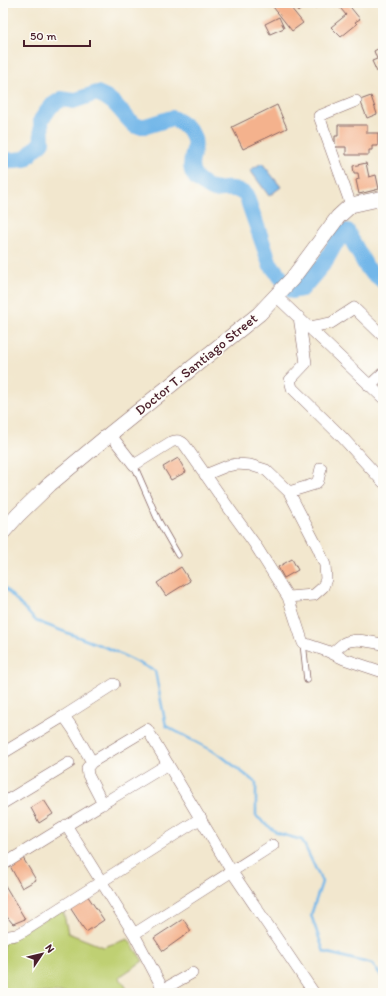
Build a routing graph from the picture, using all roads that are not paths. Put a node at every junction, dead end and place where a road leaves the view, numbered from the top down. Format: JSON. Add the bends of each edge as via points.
{"nodes":[{"id":1,"x":356,"y":101,"type":"dead end"},
{"id":2,"x":383,"y":198,"type":"edge"},
{"id":3,"x":351,"y":205,"type":"junction"},
{"id":4,"x":277,"y":295,"type":"junction"},
{"id":5,"x":299,"y":317,"type":"junction"},
{"id":6,"x":310,"y":328,"type":"junction"},
{"id":7,"x":383,"y":336,"type":"edge"},
{"id":8,"x":383,"y":373,"type":"edge"},
{"id":9,"x":369,"y":386,"type":"junction"},
{"id":10,"x":383,"y":398,"type":"edge"},
{"id":11,"x":110,"y":434,"type":"junction"},
{"id":12,"x":134,"y":465,"type":"junction"},
{"id":13,"x":321,"y":468,"type":"dead end"},
{"id":14,"x":205,"y":475,"type":"junction"},
{"id":15,"x":383,"y":482,"type":"edge"},
{"id":16,"x":288,"y":492,"type":"junction"},
{"id":17,"x":3,"y":532,"type":"edge"},
{"id":18,"x":178,"y":555,"type":"dead end"},
{"id":19,"x":288,"y":597,"type":"junction"},
{"id":20,"x":303,"y":643,"type":"junction"},
{"id":21,"x":382,"y":644,"type":"dead end"},
{"id":22,"x":332,"y":653,"type":"junction"},
{"id":23,"x":383,"y":672,"type":"edge"},
{"id":24,"x":307,"y":680,"type":"dead end"},
{"id":25,"x":114,"y":684,"type":"dead end"},
{"id":26,"x":64,"y":716,"type":"junction"},
{"id":27,"x":3,"y":753,"type":"edge"},
{"id":28,"x":92,"y":762,"type":"junction"},
{"id":29,"x":69,"y":763,"type":"dead end"},
{"id":30,"x":168,"y":764,"type":"junction"},
{"id":31,"x":3,"y":803,"type":"edge"},
{"id":32,"x":103,"y":804,"type":"junction"},
{"id":33,"x":201,"y":818,"type":"junction"},
{"id":34,"x":66,"y":825,"type":"junction"},
{"id":35,"x":273,"y":845,"type":"dead end"},
{"id":36,"x":3,"y":865,"type":"edge"},
{"id":37,"x":232,"y":872,"type":"junction"},
{"id":38,"x":102,"y":882,"type":"junction"},
{"id":39,"x":134,"y":934,"type":"junction"},
{"id":40,"x":3,"y":937,"type":"edge"},
{"id":41,"x":192,"y":972,"type":"dead end"},
{"id":42,"x":165,"y":991,"type":"edge"},
{"id":43,"x":314,"y":993,"type":"edge"}],
"edges":[{"from":1,"to":3,"type":"street","via":[[319,116]]},
{"from":2,"to":3,"type":"street","name":"Doctor T. Santiago Street"},
{"from":3,"to":4,"type":"street","name":"Doctor T. Santiago Street","via":[[338,216],[292,279]]},
{"from":4,"to":5,"type":"street"},
{"from":4,"to":11,"type":"street","name":"Doctor T. Santiago Street","via":[[259,314]]},
{"from":5,"to":6,"type":"street"},
{"from":5,"to":15,"type":"street","via":[[306,363],[290,380],[292,388]]},
{"from":6,"to":7,"type":"street","via":[[331,323],[354,308]]},
{"from":6,"to":9,"type":"street"},
{"from":8,"to":9,"type":"street"},
{"from":9,"to":10,"type":"street"},
{"from":11,"to":12,"type":"street"},
{"from":11,"to":17,"type":"street","name":"Doctor T. Santiago Street","via":[[50,484]]},
{"from":12,"to":14,"type":"street","via":[[175,440],[184,444]]},
{"from":12,"to":18,"type":"lane","via":[[158,520]]},
{"from":13,"to":16,"type":"street","via":[[316,484]]},
{"from":14,"to":16,"type":"street","via":[[227,466],[250,465],[266,470]]},
{"from":14,"to":19,"type":"street","via":[[254,543]]},
{"from":16,"to":19,"type":"street","via":[[318,548],[325,565],[326,579],[323,587],[314,595]]},
{"from":19,"to":20,"type":"street"},
{"from":20,"to":22,"type":"street"},
{"from":20,"to":24,"type":"lane"},
{"from":21,"to":22,"type":"street","via":[[350,640]]},
{"from":22,"to":23,"type":"street","via":[[344,660]]},
{"from":25,"to":26,"type":"street"},
{"from":26,"to":27,"type":"street"},
{"from":26,"to":28,"type":"street"},
{"from":28,"to":30,"type":"street","via":[[147,729]]},
{"from":28,"to":32,"type":"street","via":[[86,771]]},
{"from":29,"to":31,"type":"street"},
{"from":30,"to":32,"type":"street"},
{"from":30,"to":33,"type":"street"},
{"from":32,"to":34,"type":"street"},
{"from":33,"to":37,"type":"street"},
{"from":33,"to":38,"type":"street"},
{"from":34,"to":36,"type":"street"},
{"from":34,"to":38,"type":"street"},
{"from":35,"to":37,"type":"street"},
{"from":37,"to":39,"type":"street"},
{"from":37,"to":43,"type":"street"},
{"from":38,"to":39,"type":"street"},
{"from":38,"to":40,"type":"street","via":[[24,931]]},
{"from":39,"to":42,"type":"street"},
{"from":41,"to":42,"type":"street"}]}
